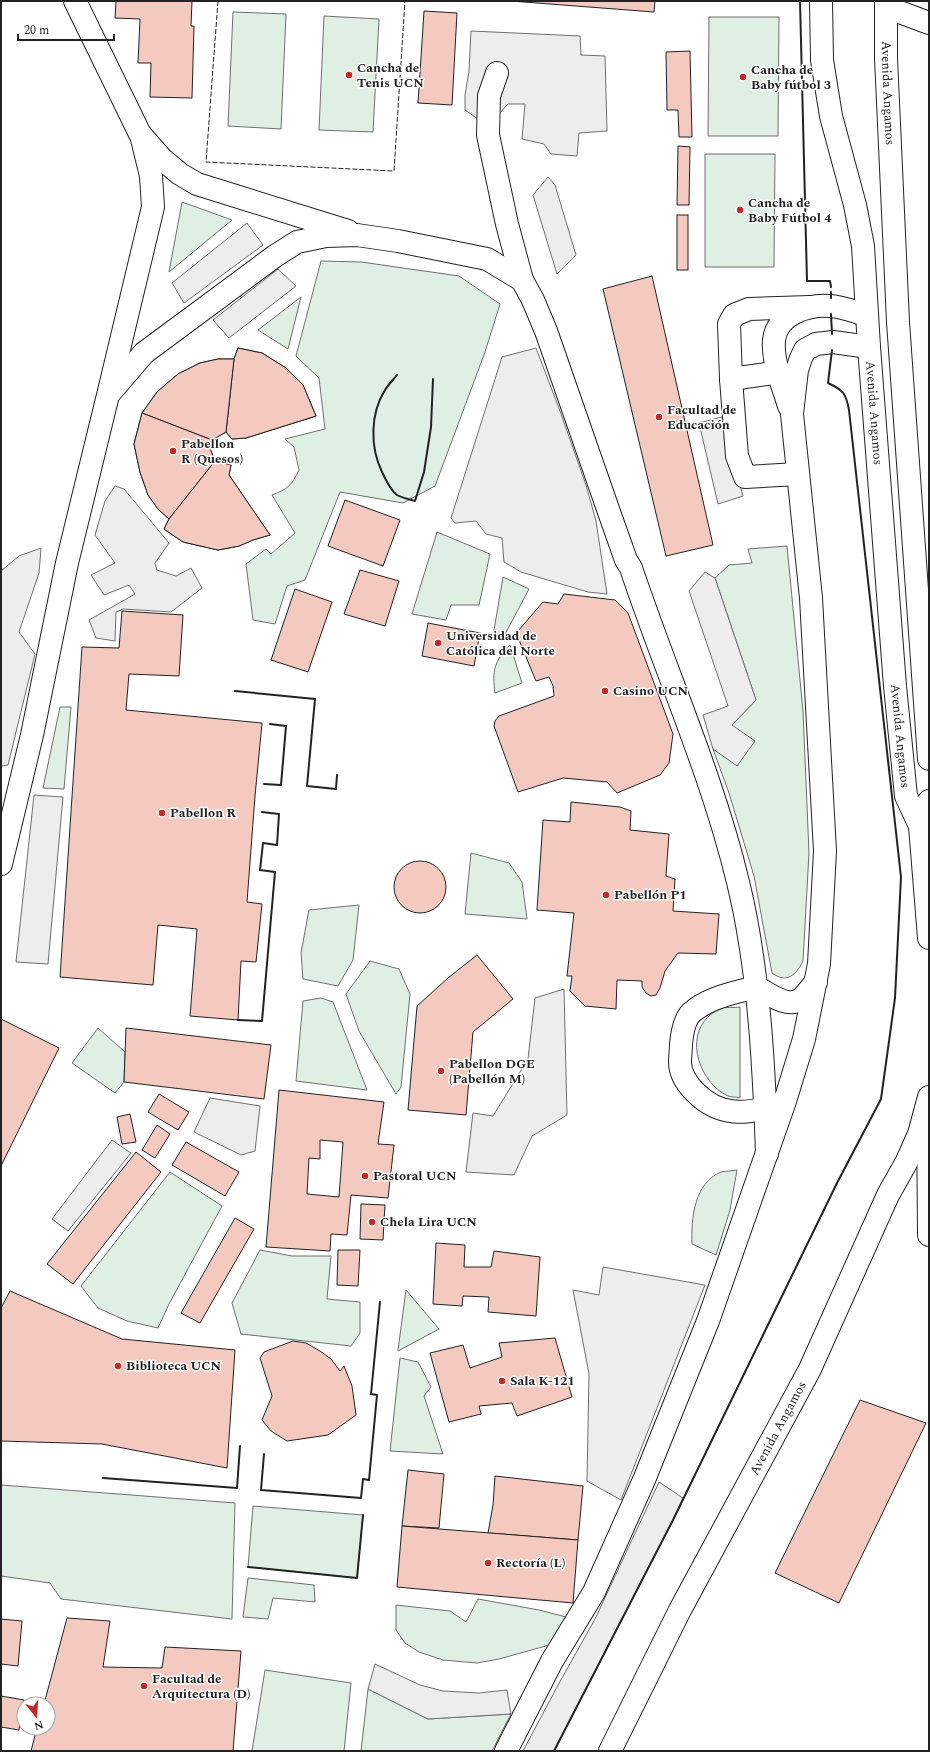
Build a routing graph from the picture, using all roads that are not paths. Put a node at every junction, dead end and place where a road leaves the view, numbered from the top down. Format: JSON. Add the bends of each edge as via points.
{"nodes":[{"id":1,"x":75,"y":1,"type":"edge"},
{"id":2,"x":821,"y":1,"type":"edge"},
{"id":3,"x":884,"y":3,"type":"edge"},
{"id":4,"x":929,"y":23,"type":"edge"},
{"id":5,"x":497,"y":73,"type":"dead end"},
{"id":6,"x":140,"y":134,"type":"junction"},
{"id":7,"x":507,"y":224,"type":"junction"},
{"id":8,"x":357,"y":235,"type":"junction"},
{"id":9,"x":487,"y":259,"type":"junction"},
{"id":10,"x":522,"y":280,"type":"junction"},
{"id":11,"x":810,"y":307,"type":"junction"},
{"id":12,"x":867,"y":315,"type":"junction"},
{"id":13,"x":869,"y":347,"type":"junction"},
{"id":14,"x":780,"y":372,"type":"junction"},
{"id":15,"x":731,"y":379,"type":"junction"},
{"id":16,"x":108,"y":395,"type":"junction"},
{"id":17,"x":792,"y":414,"type":"junction"},
{"id":18,"x":798,"y":474,"type":"junction"},
{"id":19,"x":929,"y":759,"type":"edge"},
{"id":20,"x":929,"y":801,"type":"edge"},
{"id":21,"x":924,"y":826,"type":"edge"},
{"id":22,"x":1,"y":864,"type":"edge"},
{"id":23,"x":929,"y":938,"type":"edge"},
{"id":24,"x":816,"y":982,"type":"junction"},
{"id":25,"x":756,"y":987,"type":"junction"},
{"id":26,"x":928,"y":1100,"type":"edge"},
{"id":27,"x":775,"y":1105,"type":"junction"},
{"id":28,"x":929,"y":1235,"type":"edge"},
{"id":29,"x":506,"y":1751,"type":"edge"},
{"id":30,"x":610,"y":1751,"type":"edge"}],
"edges":[{"from":1,"to":6,"type":"main road"},
{"from":2,"to":12,"type":"main road","name":"Avenida Angamos","via":[[822,60],[831,116],[855,205],[863,246]]},
{"from":3,"to":4,"type":"main road"},
{"from":3,"to":19,"type":"main road","name":"Avenida Angamos","via":[[898,322]]},
{"from":5,"to":7,"type":"main road","via":[[489,96],[488,135]]},
{"from":6,"to":8,"type":"main road","via":[[162,159],[197,184],[330,224]]},
{"from":6,"to":16,"type":"main road","via":[[152,176],[152,208]]},
{"from":7,"to":9,"type":"main road","via":[[509,249],[506,256]]},
{"from":7,"to":10,"type":"main road"},
{"from":8,"to":9,"type":"main road"},
{"from":8,"to":16,"type":"main road","via":[[326,236],[297,242],[275,256],[144,353]]},
{"from":9,"to":10,"type":"main road"},
{"from":10,"to":25,"type":"main road","via":[[546,331],[724,830],[738,883]]},
{"from":11,"to":12,"type":"main road","via":[[831,306]]},
{"from":11,"to":14,"type":"main road","via":[[781,321],[776,330],[774,341]]},
{"from":11,"to":15,"type":"main road","via":[[749,309],[734,315],[729,324]]},
{"from":12,"to":13,"type":"main road","name":"Avenida Angamos"},
{"from":13,"to":17,"type":"main road","via":[[833,342],[816,344],[805,350],[797,370]]},
{"from":13,"to":21,"type":"main road","name":"Avenida Angamos","via":[[906,796]]},
{"from":14,"to":15,"type":"main road"},
{"from":14,"to":17,"type":"main road"},
{"from":15,"to":18,"type":"main road","via":[[738,456],[745,477]]},
{"from":16,"to":22,"type":"main road","via":[[69,555],[30,742]]},
{"from":17,"to":18,"type":"main road"},
{"from":18,"to":24,"type":"main road","via":[[811,598],[825,851]]},
{"from":20,"to":21,"type":"main road","name":"Avenida Angamos"},
{"from":21,"to":23,"type":"main road","name":"Avenida Angamos"},
{"from":24,"to":25,"type":"main road","via":[[800,1000],[790,1003]]},
{"from":24,"to":27,"type":"main road","via":[[804,1040]]},
{"from":25,"to":27,"type":"main road"},
{"from":25,"to":27,"type":"main road","via":[[710,1000],[690,1014],[682,1032],[680,1064],[687,1084],[704,1102],[720,1110],[746,1112]]},
{"from":26,"to":28,"type":"main road"},
{"from":26,"to":30,"type":"main road","name":"Avenida Angamos","via":[[919,1134],[888,1195],[810,1369],[680,1610]]},
{"from":27,"to":29,"type":"main road","via":[[767,1154],[708,1321],[638,1494],[594,1592],[552,1661]]}]}
